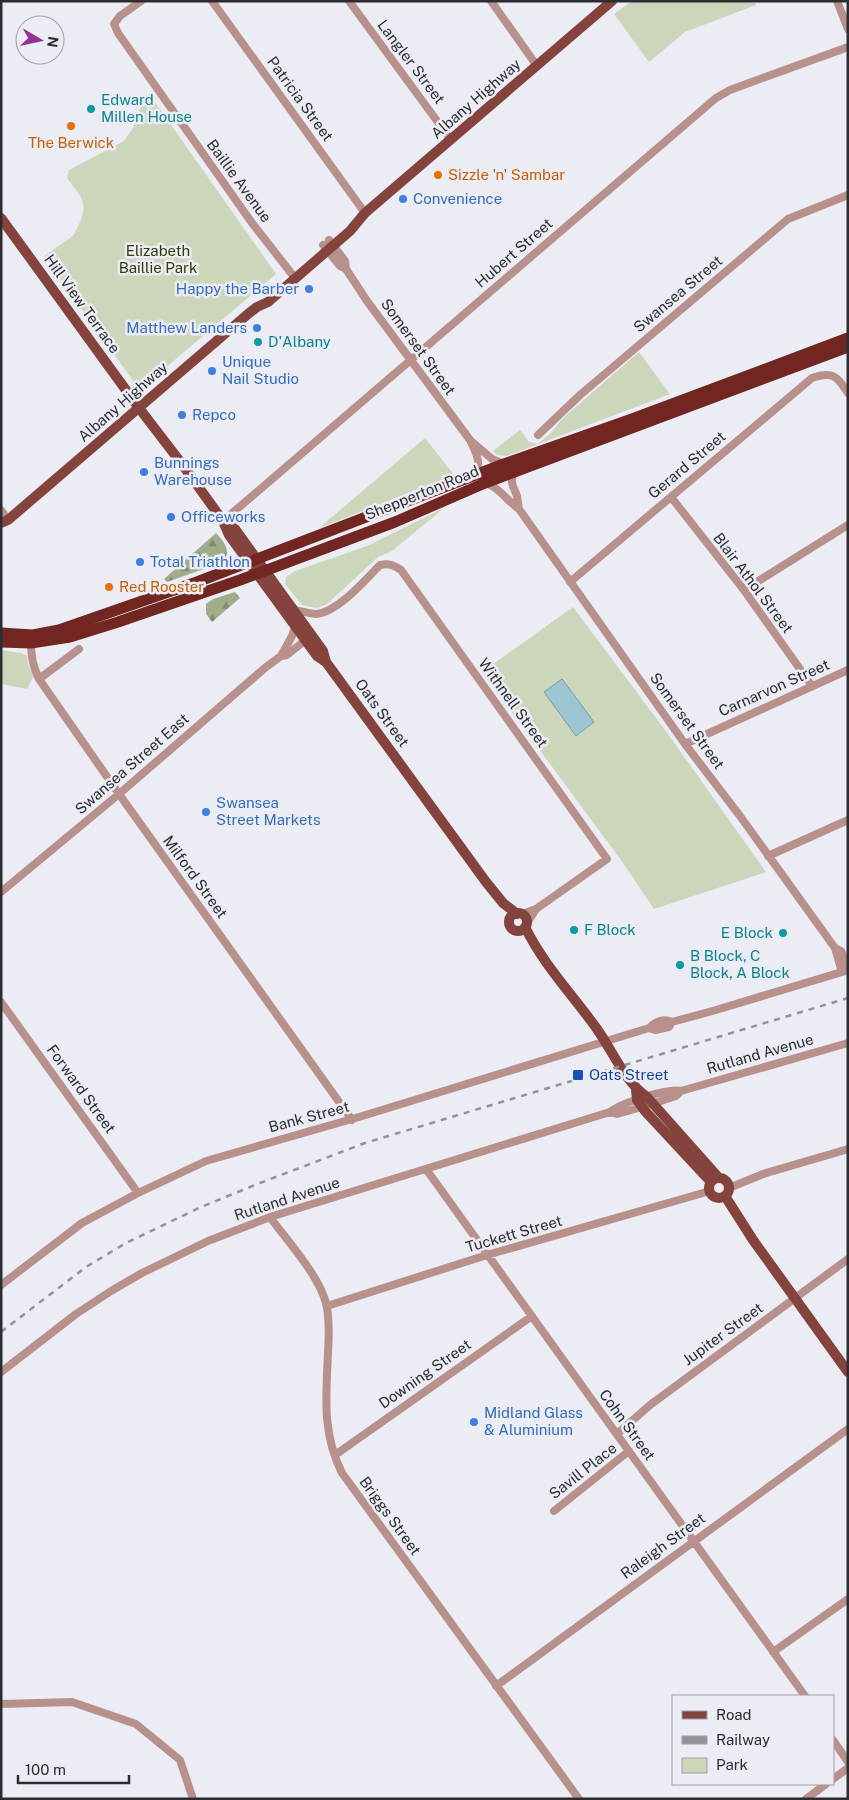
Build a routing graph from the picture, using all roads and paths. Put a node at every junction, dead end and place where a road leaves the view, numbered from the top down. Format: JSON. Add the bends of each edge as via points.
{"nodes":[{"id":1,"x":141,"y":1,"type":"edge"},
{"id":2,"x":212,"y":1,"type":"edge"},
{"id":3,"x":349,"y":1,"type":"edge"},
{"id":4,"x":491,"y":1,"type":"edge"},
{"id":5,"x":612,"y":1,"type":"edge"},
{"id":6,"x":837,"y":1,"type":"edge"},
{"id":7,"x":848,"y":29,"type":"edge"},
{"id":8,"x":848,"y":47,"type":"edge"},
{"id":9,"x":537,"y":66,"type":"junction"},
{"id":10,"x":451,"y":140,"type":"junction"},
{"id":11,"x":848,"y":196,"type":"edge"},
{"id":12,"x":362,"y":215,"type":"junction"},
{"id":13,"x":1,"y":218,"type":"edge"},
{"id":14,"x":328,"y":245,"type":"junction"},
{"id":15,"x":293,"y":276,"type":"junction"},
{"id":16,"x":848,"y":338,"type":"edge"},
{"id":17,"x":848,"y":347,"type":"edge"},
{"id":18,"x":410,"y":360,"type":"junction"},
{"id":19,"x":848,"y":393,"type":"edge"},
{"id":20,"x":139,"y":408,"type":"junction"},
{"id":21,"x":538,"y":435,"type":"dead end"},
{"id":22,"x":470,"y":440,"type":"junction"},
{"id":23,"x":504,"y":464,"type":"junction"},
{"id":24,"x":514,"y":472,"type":"junction"},
{"id":25,"x":473,"y":476,"type":"junction"},
{"id":26,"x":485,"y":483,"type":"junction"},
{"id":27,"x":672,"y":497,"type":"junction"},
{"id":28,"x":518,"y":508,"type":"junction"},
{"id":29,"x":1,"y":510,"type":"edge"},
{"id":30,"x":223,"y":520,"type":"junction"},
{"id":31,"x":5,"y":521,"type":"edge"},
{"id":32,"x":848,"y":524,"type":"edge"},
{"id":33,"x":1,"y":531,"type":"edge"},
{"id":34,"x":253,"y":561,"type":"junction"},
{"id":35,"x":262,"y":572,"type":"junction"},
{"id":36,"x":570,"y":582,"type":"junction"},
{"id":37,"x":744,"y":590,"type":"junction"},
{"id":38,"x":294,"y":610,"type":"junction"},
{"id":39,"x":295,"y":627,"type":"junction"},
{"id":40,"x":1,"y":633,"type":"edge"},
{"id":41,"x":309,"y":637,"type":"junction"},
{"id":42,"x":1,"y":642,"type":"edge"},
{"id":43,"x":31,"y":643,"type":"junction"},
{"id":44,"x":79,"y":649,"type":"dead end"},
{"id":45,"x":280,"y":656,"type":"junction"},
{"id":46,"x":848,"y":670,"type":"edge"},
{"id":47,"x":39,"y":679,"type":"junction"},
{"id":48,"x":812,"y":686,"type":"junction"},
{"id":49,"x":685,"y":744,"type":"junction"},
{"id":50,"x":119,"y":794,"type":"junction"},
{"id":51,"x":848,"y":820,"type":"edge"},
{"id":52,"x":768,"y":856,"type":"junction"},
{"id":53,"x":1,"y":892,"type":"edge"},
{"id":54,"x":520,"y":922,"type":"junction"},
{"id":55,"x":846,"y":969,"type":"edge"},
{"id":56,"x":1,"y":1002,"type":"edge"},
{"id":57,"x":607,"y":1043,"type":"junction"},
{"id":58,"x":848,"y":1043,"type":"edge"},
{"id":59,"x":644,"y":1102,"type":"junction"},
{"id":60,"x":352,"y":1120,"type":"junction"},
{"id":61,"x":848,"y":1149,"type":"edge"},
{"id":62,"x":426,"y":1169,"type":"junction"},
{"id":63,"x":713,"y":1184,"type":"junction"},
{"id":64,"x":727,"y":1192,"type":"junction"},
{"id":65,"x":138,"y":1193,"type":"junction"},
{"id":66,"x":270,"y":1217,"type":"junction"},
{"id":67,"x":488,"y":1255,"type":"junction"},
{"id":68,"x":848,"y":1259,"type":"edge"},
{"id":69,"x":1,"y":1285,"type":"edge"},
{"id":70,"x":794,"y":1298,"type":"junction"},
{"id":71,"x":327,"y":1306,"type":"junction"},
{"id":72,"x":532,"y":1316,"type":"junction"},
{"id":73,"x":1,"y":1372,"type":"edge"},
{"id":74,"x":848,"y":1372,"type":"edge"},
{"id":75,"x":848,"y":1429,"type":"edge"},
{"id":76,"x":617,"y":1434,"type":"junction"},
{"id":77,"x":629,"y":1451,"type":"junction"},
{"id":78,"x":335,"y":1455,"type":"junction"},
{"id":79,"x":554,"y":1511,"type":"dead end"},
{"id":80,"x":693,"y":1540,"type":"junction"},
{"id":81,"x":848,"y":1599,"type":"edge"},
{"id":82,"x":773,"y":1652,"type":"junction"},
{"id":83,"x":496,"y":1686,"type":"junction"},
{"id":84,"x":804,"y":1695,"type":"edge"},
{"id":85,"x":1,"y":1704,"type":"edge"},
{"id":86,"x":834,"y":1735,"type":"edge"},
{"id":87,"x":834,"y":1741,"type":"edge"},
{"id":88,"x":848,"y":1753,"type":"edge"},
{"id":89,"x":848,"y":1762,"type":"edge"},
{"id":90,"x":848,"y":1768,"type":"edge"},
{"id":91,"x":834,"y":1778,"type":"edge"},
{"id":92,"x":825,"y":1785,"type":"edge"},
{"id":93,"x":193,"y":1799,"type":"edge"},
{"id":94,"x":579,"y":1799,"type":"edge"},
{"id":95,"x":806,"y":1799,"type":"edge"}],
"edges":[{"from":1,"to":15,"type":"street","name":"Baillie Avenue","via":[[114,24],[118,33]]},
{"from":2,"to":12,"type":"street","name":"Patricia Street"},
{"from":3,"to":10,"type":"street","name":"Langler Street"},
{"from":4,"to":9,"type":"street"},
{"from":5,"to":9,"type":"main road","name":"Albany Highway"},
{"from":6,"to":7,"type":"street"},
{"from":8,"to":18,"type":"street","name":"Hubert Street","via":[[716,98]]},
{"from":9,"to":10,"type":"main road","name":"Albany Highway"},
{"from":10,"to":12,"type":"main road","name":"Albany Highway"},
{"from":11,"to":21,"type":"street","name":"Swansea Street","via":[[788,219],[580,395]]},
{"from":12,"to":14,"type":"main road","name":"Albany Highway","via":[[350,231]]},
{"from":13,"to":20,"type":"main road","name":"Hill View Terrace"},
{"from":14,"to":15,"type":"main road","name":"Albany Highway"},
{"from":14,"to":18,"type":"street","name":"Somerset Street","via":[[345,261],[346,269]]},
{"from":15,"to":20,"type":"main road","name":"Albany Highway","via":[[268,302],[257,307]]},
{"from":16,"to":23,"type":"highway","name":"Shepperton Road"},
{"from":17,"to":24,"type":"highway","name":"Shepperton Road"},
{"from":18,"to":22,"type":"street","name":"Somerset Street"},
{"from":18,"to":30,"type":"street","name":"Hubert Street"},
{"from":19,"to":27,"type":"street","name":"Gerard Street","via":[[838,378],[825,373],[812,378]]},
{"from":20,"to":30,"type":"main road","name":"Oats Street"},
{"from":20,"to":31,"type":"main road","name":"Albany Highway"},
{"from":22,"to":23,"type":"street","name":"Somerset Street","via":[[492,459]]},
{"from":22,"to":25,"type":"street","name":"Somerset Street","via":[[479,464]]},
{"from":23,"to":25,"type":"highway","name":"Shepperton Road"},
{"from":24,"to":26,"type":"highway","name":"Shepperton Road"},
{"from":24,"to":28,"type":"street","name":"Somerset Street","via":[[511,481]]},
{"from":25,"to":34,"type":"highway","name":"Shepperton Road"},
{"from":26,"to":28,"type":"street","name":"Somerset Street","via":[[497,488]]},
{"from":26,"to":35,"type":"highway","name":"Shepperton Road","via":[[395,522]]},
{"from":27,"to":36,"type":"street","name":"Gerard Street"},
{"from":27,"to":37,"type":"street","name":"Blair Athol Street"},
{"from":28,"to":36,"type":"street","name":"Somerset Street"},
{"from":29,"to":31,"type":"street"},
{"from":30,"to":34,"type":"main road","name":"Oats Street","via":[[229,535]]},
{"from":31,"to":33,"type":"main road","name":"Albany Highway"},
{"from":32,"to":37,"type":"street"},
{"from":34,"to":35,"type":"main road","name":"Oats Street"},
{"from":34,"to":40,"type":"highway","name":"Shepperton Road","via":[[59,630],[33,635]]},
{"from":35,"to":38,"type":"main road","name":"Oats Street"},
{"from":35,"to":39,"type":"main road","name":"Oats Street"},
{"from":35,"to":43,"type":"highway","name":"Shepperton Road","via":[[89,632]]},
{"from":36,"to":49,"type":"street","name":"Somerset Street"},
{"from":37,"to":48,"type":"street","name":"Blair Athol Street"},
{"from":38,"to":41,"type":"main road","name":"Oats Street"},
{"from":38,"to":54,"type":"street","name":"Withnell Street","via":[[318,614],[338,605],[380,565],[394,565],[401,570],[607,859]]},
{"from":39,"to":41,"type":"main road","name":"Oats Street"},
{"from":39,"to":45,"type":"street","name":"Swansea Street East"},
{"from":41,"to":45,"type":"street","name":"Swansea Street East","via":[[287,655]]},
{"from":41,"to":54,"type":"main road","name":"Oats Street","via":[[323,651],[326,662],[486,882]]},
{"from":42,"to":43,"type":"highway","name":"Shepperton Road"},
{"from":43,"to":47,"type":"street","name":"Milford Street","via":[[32,662]]},
{"from":44,"to":47,"type":"street"},
{"from":45,"to":50,"type":"street","name":"Swansea Street East"},
{"from":46,"to":48,"type":"street","name":"Carnarvon Street"},
{"from":47,"to":50,"type":"street","name":"Milford Street"},
{"from":48,"to":49,"type":"street","name":"Carnarvon Street"},
{"from":49,"to":52,"type":"street","name":"Somerset Street"},
{"from":50,"to":53,"type":"street","name":"Swansea Street East"},
{"from":50,"to":60,"type":"street","name":"Milford Street"},
{"from":51,"to":52,"type":"street"},
{"from":52,"to":55,"type":"street","name":"Somerset Street","via":[[835,948],[841,951]]},
{"from":54,"to":57,"type":"main road","name":"Oats Street","via":[[559,982]]},
{"from":55,"to":57,"type":"street","name":"Bank Street","via":[[672,1022],[669,1027],[649,1028]]},
{"from":56,"to":65,"type":"street","name":"Forward Street"},
{"from":57,"to":59,"type":"main road","name":"Oats Street"},
{"from":57,"to":60,"type":"street","name":"Bank Street"},
{"from":58,"to":59,"type":"street","name":"Rutland Avenue","via":[[680,1091],[676,1096]]},
{"from":59,"to":62,"type":"street","name":"Rutland Avenue","via":[[617,1114],[610,1112]]},
{"from":59,"to":63,"type":"main road"},
{"from":60,"to":65,"type":"street","name":"Bank Street","via":[[206,1161]]},
{"from":61,"to":64,"type":"street","via":[[763,1174]]},
{"from":62,"to":66,"type":"street","name":"Rutland Avenue"},
{"from":62,"to":67,"type":"street","name":"Cohn Street"},
{"from":63,"to":64,"type":"main road","via":[[727,1182]]},
{"from":63,"to":64,"type":"main road","via":[[716,1197]]},
{"from":63,"to":67,"type":"street","name":"Tuckett Street"},
{"from":64,"to":70,"type":"main road","via":[[753,1240]]},
{"from":65,"to":69,"type":"street","name":"Bank Street","via":[[82,1222]]},
{"from":66,"to":71,"type":"street","name":"Briggs Street","via":[[316,1280]]},
{"from":66,"to":73,"type":"street","name":"Rutland Avenue","via":[[208,1241],[119,1286],[76,1314]]},
{"from":67,"to":71,"type":"street","name":"Tuckett Street"},
{"from":67,"to":72,"type":"street","name":"Cohn Street"},
{"from":68,"to":70,"type":"street","name":"Jupiter Street"},
{"from":70,"to":74,"type":"main road"},
{"from":70,"to":76,"type":"street","name":"Jupiter Street","via":[[650,1405]]},
{"from":71,"to":78,"type":"street","name":"Briggs Street","via":[[326,1427]]},
{"from":72,"to":76,"type":"street","name":"Cohn Street"},
{"from":72,"to":78,"type":"street","name":"Downing Street"},
{"from":75,"to":80,"type":"street","name":"Raleigh Street"},
{"from":76,"to":77,"type":"street","name":"Cohn Street"},
{"from":77,"to":79,"type":"street","name":"Savill Place"},
{"from":77,"to":80,"type":"street","name":"Cohn Street"},
{"from":78,"to":83,"type":"street","name":"Briggs Street","via":[[342,1473]]},
{"from":80,"to":82,"type":"street","name":"Cohn Street"},
{"from":80,"to":83,"type":"street","name":"Raleigh Street"},
{"from":81,"to":82,"type":"street"},
{"from":82,"to":84,"type":"street","name":"Cohn Street"},
{"from":83,"to":94,"type":"street","name":"Briggs Street"},
{"from":85,"to":93,"type":"street","via":[[72,1702],[136,1724],[180,1760]]},
{"from":86,"to":88,"type":"street"},
{"from":87,"to":89,"type":"street"},
{"from":90,"to":91,"type":"street"},
{"from":92,"to":95,"type":"street"}]}
